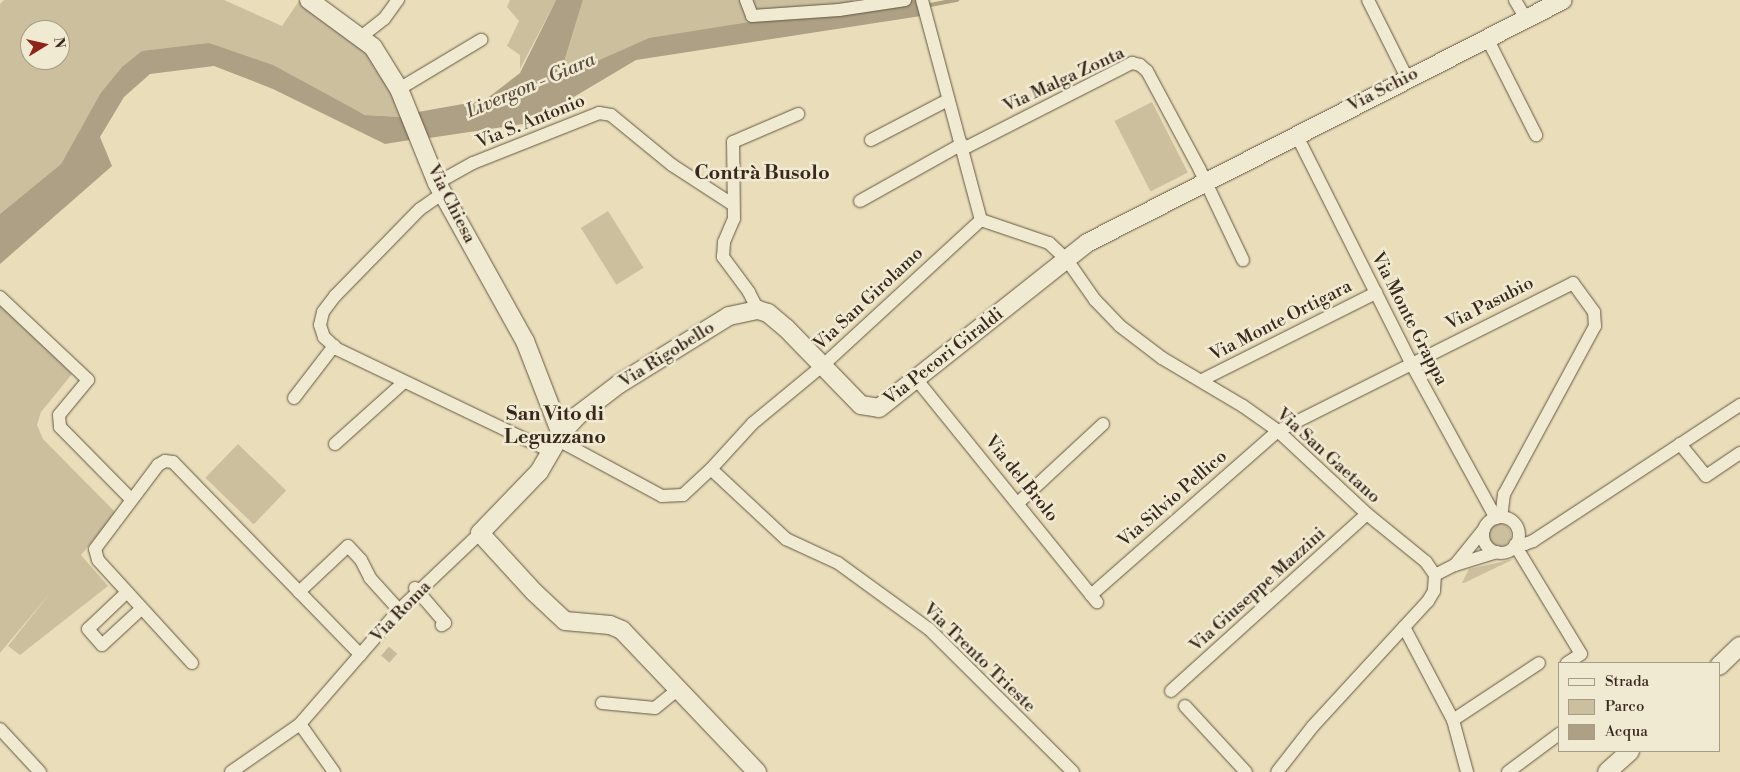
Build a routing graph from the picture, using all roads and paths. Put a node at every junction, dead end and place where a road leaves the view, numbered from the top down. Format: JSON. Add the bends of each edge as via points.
{"nodes":[{"id":1,"x":309,"y":0,"type":"edge"},
{"id":2,"x":398,"y":0,"type":"edge"},
{"id":3,"x":746,"y":0,"type":"edge"},
{"id":4,"x":905,"y":0,"type":"edge"},
{"id":5,"x":922,"y":0,"type":"edge"},
{"id":6,"x":1368,"y":0,"type":"edge"},
{"id":7,"x":1515,"y":0,"type":"edge"},
{"id":8,"x":1562,"y":0,"type":"edge"},
{"id":9,"x":1526,"y":19,"type":"junction"},
{"id":10,"x":362,"y":36,"type":"junction"},
{"id":11,"x":1487,"y":38,"type":"junction"},
{"id":12,"x":480,"y":40,"type":"dead end"},
{"id":13,"x":1407,"y":78,"type":"junction"},
{"id":14,"x":399,"y":89,"type":"junction"},
{"id":15,"x":948,"y":100,"type":"junction"},
{"id":16,"x":798,"y":114,"type":"dead end"},
{"id":17,"x":1296,"y":134,"type":"junction"},
{"id":18,"x":1536,"y":135,"type":"dead end"},
{"id":19,"x":871,"y":140,"type":"dead end"},
{"id":20,"x":962,"y":146,"type":"junction"},
{"id":21,"x":1204,"y":181,"type":"junction"},
{"id":22,"x":440,"y":188,"type":"junction"},
{"id":23,"x":860,"y":201,"type":"dead end"},
{"id":24,"x":732,"y":204,"type":"junction"},
{"id":25,"x":981,"y":220,"type":"junction"},
{"id":26,"x":1067,"y":260,"type":"junction"},
{"id":27,"x":1242,"y":260,"type":"dead end"},
{"id":28,"x":1376,"y":293,"type":"junction"},
{"id":29,"x":0,"y":297,"type":"edge"},
{"id":30,"x":758,"y":310,"type":"junction"},
{"id":31,"x":334,"y":346,"type":"junction"},
{"id":32,"x":1411,"y":363,"type":"junction"},
{"id":33,"x":821,"y":367,"type":"junction"},
{"id":34,"x":917,"y":380,"type":"junction"},
{"id":35,"x":1202,"y":380,"type":"junction"},
{"id":36,"x":404,"y":382,"type":"junction"},
{"id":37,"x":294,"y":398,"type":"dead end"},
{"id":38,"x":1740,"y":405,"type":"edge"},
{"id":39,"x":1103,"y":424,"type":"dead end"},
{"id":40,"x":1278,"y":431,"type":"junction"},
{"id":41,"x":557,"y":442,"type":"junction"},
{"id":42,"x":335,"y":444,"type":"dead end"},
{"id":43,"x":1680,"y":444,"type":"junction"},
{"id":44,"x":1740,"y":453,"type":"edge"},
{"id":45,"x":711,"y":469,"type":"junction"},
{"id":46,"x":131,"y":499,"type":"junction"},
{"id":47,"x":1018,"y":503,"type":"junction"},
{"id":48,"x":1367,"y":514,"type":"junction"},
{"id":49,"x":1499,"y":517,"type":"junction"},
{"id":50,"x":1551,"y":528,"type":"junction"},
{"id":51,"x":1484,"y":529,"type":"junction"},
{"id":52,"x":1518,"y":529,"type":"junction"},
{"id":53,"x":480,"y":533,"type":"junction"},
{"id":54,"x":1516,"y":544,"type":"junction"},
{"id":55,"x":1497,"y":552,"type":"junction"},
{"id":56,"x":1455,"y":565,"type":"junction"},
{"id":57,"x":1435,"y":575,"type":"junction"},
{"id":58,"x":417,"y":590,"type":"junction"},
{"id":59,"x":299,"y":592,"type":"junction"},
{"id":60,"x":126,"y":593,"type":"junction"},
{"id":61,"x":1094,"y":598,"type":"joint"},
{"id":62,"x":141,"y":609,"type":"junction"},
{"id":63,"x":399,"y":610,"type":"junction"},
{"id":64,"x":442,"y":625,"type":"dead end"},
{"id":65,"x":1404,"y":627,"type":"junction"},
{"id":66,"x":1740,"y":646,"type":"edge"},
{"id":67,"x":361,"y":655,"type":"junction"},
{"id":68,"x":1569,"y":662,"type":"edge"},
{"id":69,"x":1539,"y":663,"type":"dead end"},
{"id":70,"x":192,"y":664,"type":"dead end"},
{"id":71,"x":1720,"y":665,"type":"edge"},
{"id":72,"x":677,"y":690,"type":"junction"},
{"id":73,"x":1171,"y":691,"type":"dead end"},
{"id":74,"x":602,"y":703,"type":"dead end"},
{"id":75,"x":1185,"y":706,"type":"dead end"},
{"id":76,"x":1453,"y":720,"type":"junction"},
{"id":77,"x":300,"y":724,"type":"junction"},
{"id":78,"x":0,"y":729,"type":"edge"},
{"id":79,"x":1558,"y":735,"type":"edge"},
{"id":80,"x":1629,"y":752,"type":"edge"},
{"id":81,"x":40,"y":772,"type":"edge"},
{"id":82,"x":231,"y":772,"type":"edge"},
{"id":83,"x":334,"y":772,"type":"edge"},
{"id":84,"x":757,"y":772,"type":"edge"},
{"id":85,"x":1073,"y":772,"type":"edge"},
{"id":86,"x":1246,"y":772,"type":"edge"},
{"id":87,"x":1277,"y":772,"type":"edge"},
{"id":88,"x":1467,"y":772,"type":"edge"},
{"id":89,"x":1508,"y":772,"type":"edge"},
{"id":90,"x":1607,"y":772,"type":"edge"}],
"edges":[{"from":1,"to":10,"type":"street","name":"Via Chiesa"},
{"from":2,"to":10,"type":"street","via":[[384,19]]},
{"from":3,"to":4,"type":"street","via":[[752,16],[839,10]]},
{"from":5,"to":15,"type":"street"},
{"from":6,"to":13,"type":"street"},
{"from":7,"to":9,"type":"street"},
{"from":8,"to":9,"type":"street","name":"Via Schio"},
{"from":9,"to":11,"type":"street","name":"Via Schio"},
{"from":10,"to":14,"type":"street","name":"Via Chiesa","via":[[373,46]]},
{"from":11,"to":13,"type":"street","name":"Via Schio"},
{"from":11,"to":18,"type":"street"},
{"from":12,"to":14,"type":"street"},
{"from":13,"to":17,"type":"street","name":"Via Schio"},
{"from":14,"to":22,"type":"street","name":"Via Chiesa"},
{"from":15,"to":19,"type":"street"},
{"from":15,"to":20,"type":"street"},
{"from":16,"to":24,"type":"street","via":[[733,142],[736,188]]},
{"from":17,"to":21,"type":"street","name":"Via Schio"},
{"from":17,"to":28,"type":"street","name":"Via Monte Grappa"},
{"from":20,"to":21,"type":"street","name":"Via Malga Zonta","via":[[1132,63],[1147,71]]},
{"from":20,"to":23,"type":"street"},
{"from":20,"to":25,"type":"street"},
{"from":21,"to":26,"type":"street","name":"Via Schio","via":[[1110,229]]},
{"from":21,"to":27,"type":"street"},
{"from":22,"to":24,"type":"street","name":"Via S. Antonio","via":[[473,164],[599,114],[611,115],[672,165]]},
{"from":22,"to":31,"type":"street","name":"Via S. Antonio","via":[[323,312],[320,325],[324,337]]},
{"from":22,"to":41,"type":"street","name":"Via Chiesa","via":[[524,341]]},
{"from":24,"to":30,"type":"street","via":[[734,219],[724,242],[723,256]]},
{"from":25,"to":26,"type":"street","via":[[1041,238]]},
{"from":25,"to":33,"type":"street","name":"Via San Girolamo"},
{"from":26,"to":34,"type":"street","name":"Via Pecori Giraldi"},
{"from":26,"to":35,"type":"street","name":"Via San Gaetano","via":[[1095,300],[1120,326],[1162,358]]},
{"from":28,"to":32,"type":"street","name":"Via Monte Grappa"},
{"from":28,"to":35,"type":"street","name":"Via Monte Ortigara"},
{"from":29,"to":46,"type":"street","via":[[88,380],[59,415],[60,427]]},
{"from":30,"to":33,"type":"street","via":[[768,313],[786,328]]},
{"from":30,"to":41,"type":"street","name":"Via Rigobello","via":[[729,316],[619,384],[577,416]]},
{"from":31,"to":36,"type":"street"},
{"from":31,"to":37,"type":"street"},
{"from":32,"to":40,"type":"street","name":"Via Pasubio"},
{"from":32,"to":49,"type":"street","name":"Via Monte Grappa"},
{"from":32,"to":49,"type":"street","name":"Via Pasubio","via":[[1572,283],[1594,312],[1595,326],[1504,494]]},
{"from":33,"to":34,"type":"street","name":"Via Pecori Giraldi","via":[[868,408],[885,405]]},
{"from":33,"to":45,"type":"street","name":"Via San Girolamo","via":[[752,423]]},
{"from":34,"to":47,"type":"street","name":"Via del Brolo"},
{"from":35,"to":40,"type":"street","name":"Via San Gaetano"},
{"from":36,"to":41,"type":"street"},
{"from":36,"to":42,"type":"street"},
{"from":38,"to":43,"type":"street"},
{"from":39,"to":47,"type":"street"},
{"from":40,"to":48,"type":"street","name":"Via San Gaetano"},
{"from":40,"to":61,"type":"street","name":"Via Silvio Pellico"},
{"from":41,"to":45,"type":"street","via":[[662,496],[683,495]]},
{"from":41,"to":53,"type":"street","name":"Via Roma","via":[[538,472]]},
{"from":43,"to":44,"type":"street","via":[[1706,476]]},
{"from":43,"to":50,"type":"street"},
{"from":45,"to":85,"type":"street","name":"Via Trento Trieste","via":[[786,540],[838,563],[929,629]]},
{"from":46,"to":59,"type":"street","via":[[158,464],[173,462]]},
{"from":46,"to":60,"type":"street","via":[[95,549],[98,560]]},
{"from":47,"to":61,"type":"street","name":"Via del Brolo"},
{"from":48,"to":57,"type":"street","name":"Via San Gaetano","via":[[1426,562]]},
{"from":48,"to":73,"type":"street","name":"Via Giuseppe Mazzini"},
{"from":49,"to":51,"type":"street"},
{"from":49,"to":52,"type":"street","via":[[1511,521]]},
{"from":50,"to":52,"type":"street","via":[[1538,531]]},
{"from":50,"to":54,"type":"street","via":[[1534,541]]},
{"from":51,"to":55,"type":"street","via":[[1487,546]]},
{"from":51,"to":56,"type":"street"},
{"from":52,"to":54,"type":"street"},
{"from":53,"to":58,"type":"street","name":"Via Roma"},
{"from":53,"to":72,"type":"street","via":[[565,621],[610,625],[622,630]]},
{"from":54,"to":55,"type":"street","via":[[1504,552]]},
{"from":54,"to":68,"type":"street","via":[[1581,654]]},
{"from":55,"to":56,"type":"street"},
{"from":56,"to":57,"type":"street"},
{"from":57,"to":65,"type":"street","via":[[1434,591]]},
{"from":58,"to":63,"type":"street","name":"Via Roma"},
{"from":58,"to":64,"type":"street","via":[[445,623]]},
{"from":59,"to":63,"type":"street","via":[[348,546],[361,560],[370,578]]},
{"from":59,"to":67,"type":"street"},
{"from":60,"to":62,"type":"street"},
{"from":60,"to":62,"type":"street","via":[[88,628],[102,645]]},
{"from":62,"to":70,"type":"street"},
{"from":63,"to":67,"type":"street","name":"Via Roma"},
{"from":65,"to":76,"type":"street"},
{"from":65,"to":87,"type":"street","via":[[1313,726]]},
{"from":66,"to":71,"type":"street"},
{"from":67,"to":77,"type":"street","name":"Via Roma"},
{"from":69,"to":76,"type":"street"},
{"from":72,"to":74,"type":"street","via":[[655,708]]},
{"from":72,"to":84,"type":"street"},
{"from":75,"to":86,"type":"street"},
{"from":76,"to":88,"type":"street"},
{"from":77,"to":82,"type":"street","name":"Via Roma"},
{"from":77,"to":83,"type":"street"},
{"from":78,"to":81,"type":"street"},
{"from":79,"to":89,"type":"street"},
{"from":80,"to":90,"type":"street"}]}
